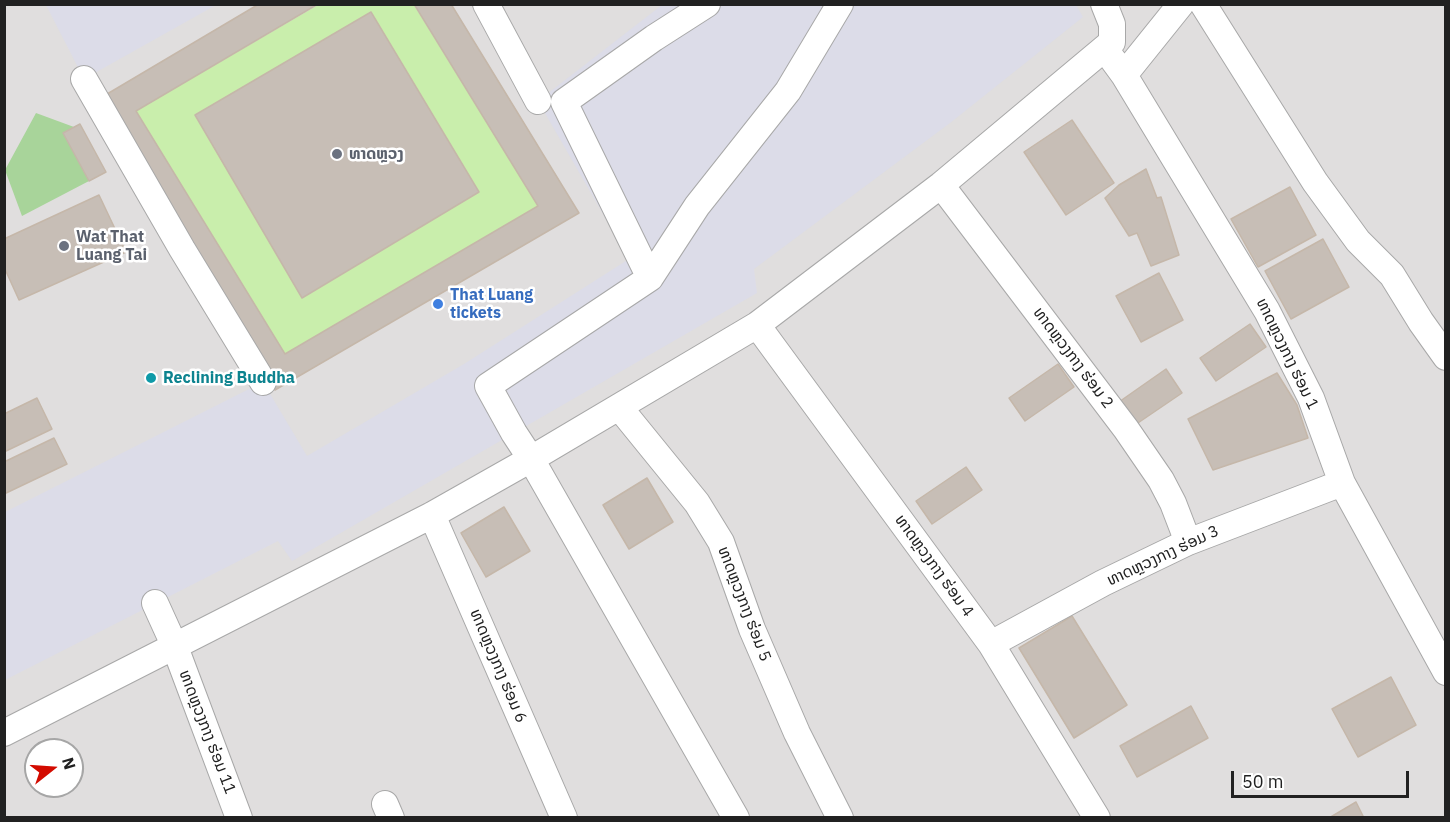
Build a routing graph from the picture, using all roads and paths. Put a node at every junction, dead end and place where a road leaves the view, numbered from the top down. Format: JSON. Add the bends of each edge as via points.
{"nodes":[{"id":1,"x":486,"y":4,"type":"edge"},
{"id":2,"x":707,"y":4,"type":"edge"},
{"id":3,"x":840,"y":4,"type":"edge"},
{"id":4,"x":1104,"y":4,"type":"edge"},
{"id":5,"x":1181,"y":4,"type":"edge"},
{"id":6,"x":1203,"y":4,"type":"edge"},
{"id":7,"x":1105,"y":49,"type":"junction"},
{"id":8,"x":1124,"y":75,"type":"junction"},
{"id":9,"x":84,"y":79,"type":"dead end"},
{"id":10,"x":538,"y":101,"type":"dead end"},
{"id":11,"x":941,"y":184,"type":"junction"},
{"id":12,"x":650,"y":278,"type":"junction"},
{"id":13,"x":757,"y":325,"type":"junction"},
{"id":14,"x":1446,"y":357,"type":"edge"},
{"id":15,"x":263,"y":382,"type":"dead end"},
{"id":16,"x":619,"y":407,"type":"junction"},
{"id":17,"x":531,"y":459,"type":"junction"},
{"id":18,"x":1342,"y":483,"type":"junction"},
{"id":19,"x":432,"y":515,"type":"junction"},
{"id":20,"x":1188,"y":542,"type":"junction"},
{"id":21,"x":155,"y":603,"type":"dead end"},
{"id":22,"x":991,"y":644,"type":"junction"},
{"id":23,"x":175,"y":647,"type":"junction"},
{"id":24,"x":1446,"y":672,"type":"edge"},
{"id":25,"x":4,"y":733,"type":"edge"},
{"id":26,"x":239,"y":818,"type":"edge"},
{"id":27,"x":564,"y":818,"type":"edge"},
{"id":28,"x":736,"y":818,"type":"edge"},
{"id":29,"x":840,"y":818,"type":"edge"},
{"id":30,"x":1096,"y":818,"type":"edge"}],
"edges":[{"from":1,"to":10,"type":"street"},
{"from":2,"to":12,"type":"street","via":[[564,102]]},
{"from":3,"to":12,"type":"street","via":[[788,90],[697,206]]},
{"from":4,"to":7,"type":"street","via":[[1113,33],[1112,42]]},
{"from":5,"to":8,"type":"street"},
{"from":6,"to":14,"type":"street","via":[[1315,182],[1358,241],[1392,275]]},
{"from":7,"to":8,"type":"street","name":"ທາດຫຼວງກາງ ຮ່ອມ 1"},
{"from":7,"to":11,"type":"street"},
{"from":8,"to":18,"type":"street","name":"ທາດຫຼວງກາງ ຮ່ອມ 1","via":[[1267,311],[1311,398]]},
{"from":9,"to":15,"type":"street"},
{"from":11,"to":13,"type":"street"},
{"from":11,"to":20,"type":"street","name":"ທາດຫຼວງກາງ ຮ່ອມ 2","via":[[1126,429],[1161,480]]},
{"from":12,"to":17,"type":"street","via":[[489,386]]},
{"from":13,"to":16,"type":"street"},
{"from":13,"to":22,"type":"street","name":"ທາດຫຼວງກາງ ຮ່ອມ 4"},
{"from":16,"to":17,"type":"street"},
{"from":16,"to":29,"type":"street","name":"ທາດຫຼວງກາງ ຮ່ອມ 5","via":[[697,503],[721,542],[783,702]]},
{"from":17,"to":19,"type":"street"},
{"from":17,"to":28,"type":"street"},
{"from":18,"to":20,"type":"street","name":"ທາດຫຼວງກາງ ຮ່ອມ 3"},
{"from":18,"to":24,"type":"street","name":"ທາດຫຼວງກາງ ຮ່ອມ 1"},
{"from":19,"to":23,"type":"street"},
{"from":19,"to":27,"type":"street","name":"ທາດຫຼວງກາງ ຮ່ອມ 6"},
{"from":20,"to":22,"type":"street","name":"ທາດຫຼວງກາງ ຮ່ອມ 3"},
{"from":21,"to":23,"type":"street","name":"ທາດຫຼວງກາງ ຮ່ອມ 11"},
{"from":22,"to":30,"type":"street","name":"ທາດຫຼວງກາງ ຮ່ອມ 4"},
{"from":23,"to":25,"type":"street"},
{"from":23,"to":26,"type":"street","name":"ທາດຫຼວງກາງ ຮ່ອມ 11"}]}
